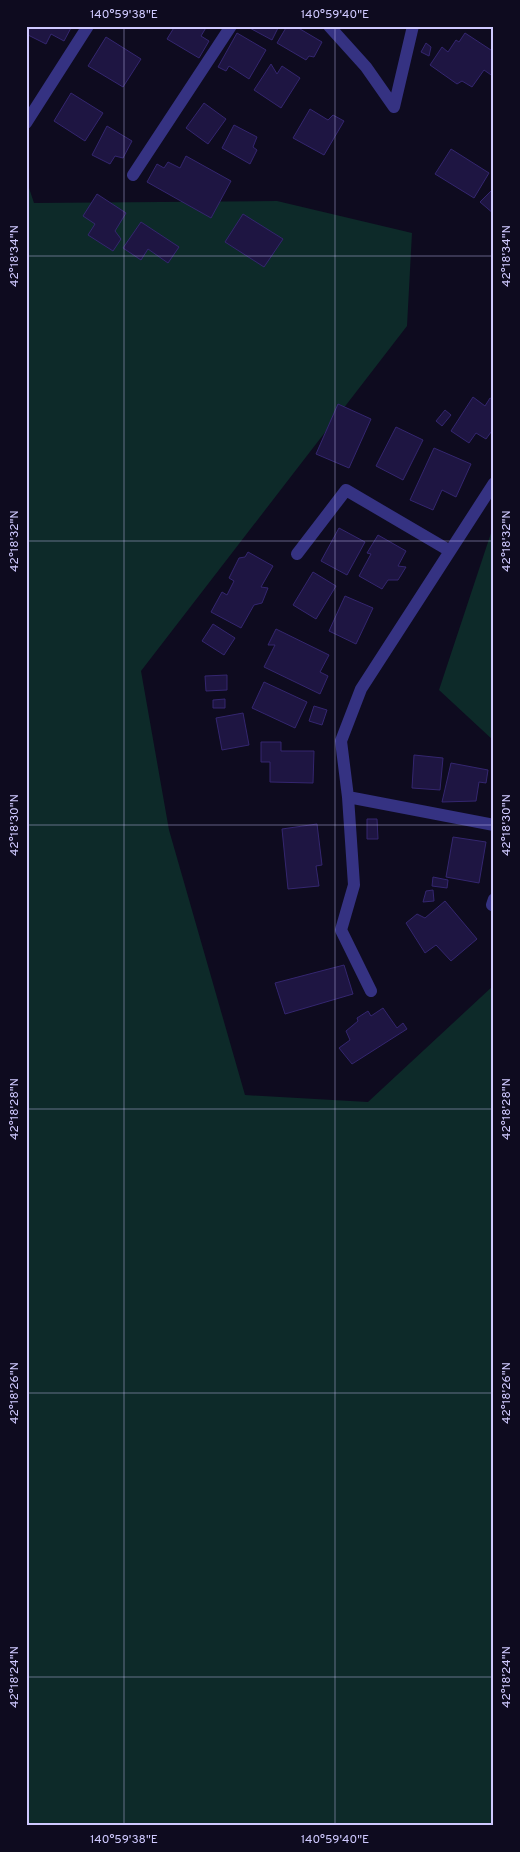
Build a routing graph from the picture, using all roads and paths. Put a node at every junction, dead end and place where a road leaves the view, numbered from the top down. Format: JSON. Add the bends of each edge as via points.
{"nodes":[{"id":1,"x":88,"y":26,"type":"edge"},
{"id":2,"x":231,"y":26,"type":"edge"},
{"id":3,"x":329,"y":26,"type":"edge"},
{"id":4,"x":413,"y":26,"type":"edge"},
{"id":5,"x":26,"y":123,"type":"edge"},
{"id":6,"x":132,"y":175,"type":"dead end"},
{"id":7,"x":494,"y":483,"type":"edge"},
{"id":8,"x":450,"y":551,"type":"junction"},
{"id":9,"x":297,"y":554,"type":"dead end"},
{"id":10,"x":348,"y":797,"type":"junction"},
{"id":11,"x":494,"y":825,"type":"edge"},
{"id":12,"x":371,"y":991,"type":"dead end"}],
"edges":[{"from":1,"to":5,"type":"street"},
{"from":2,"to":6,"type":"street"},
{"from":3,"to":4,"type":"street","via":[[366,67],[394,107]]},
{"from":7,"to":8,"type":"street"},
{"from":8,"to":9,"type":"street","via":[[346,490]]},
{"from":8,"to":10,"type":"street","via":[[361,689],[341,741]]},
{"from":10,"to":11,"type":"street"},
{"from":10,"to":12,"type":"street","via":[[354,885],[341,930]]}]}
